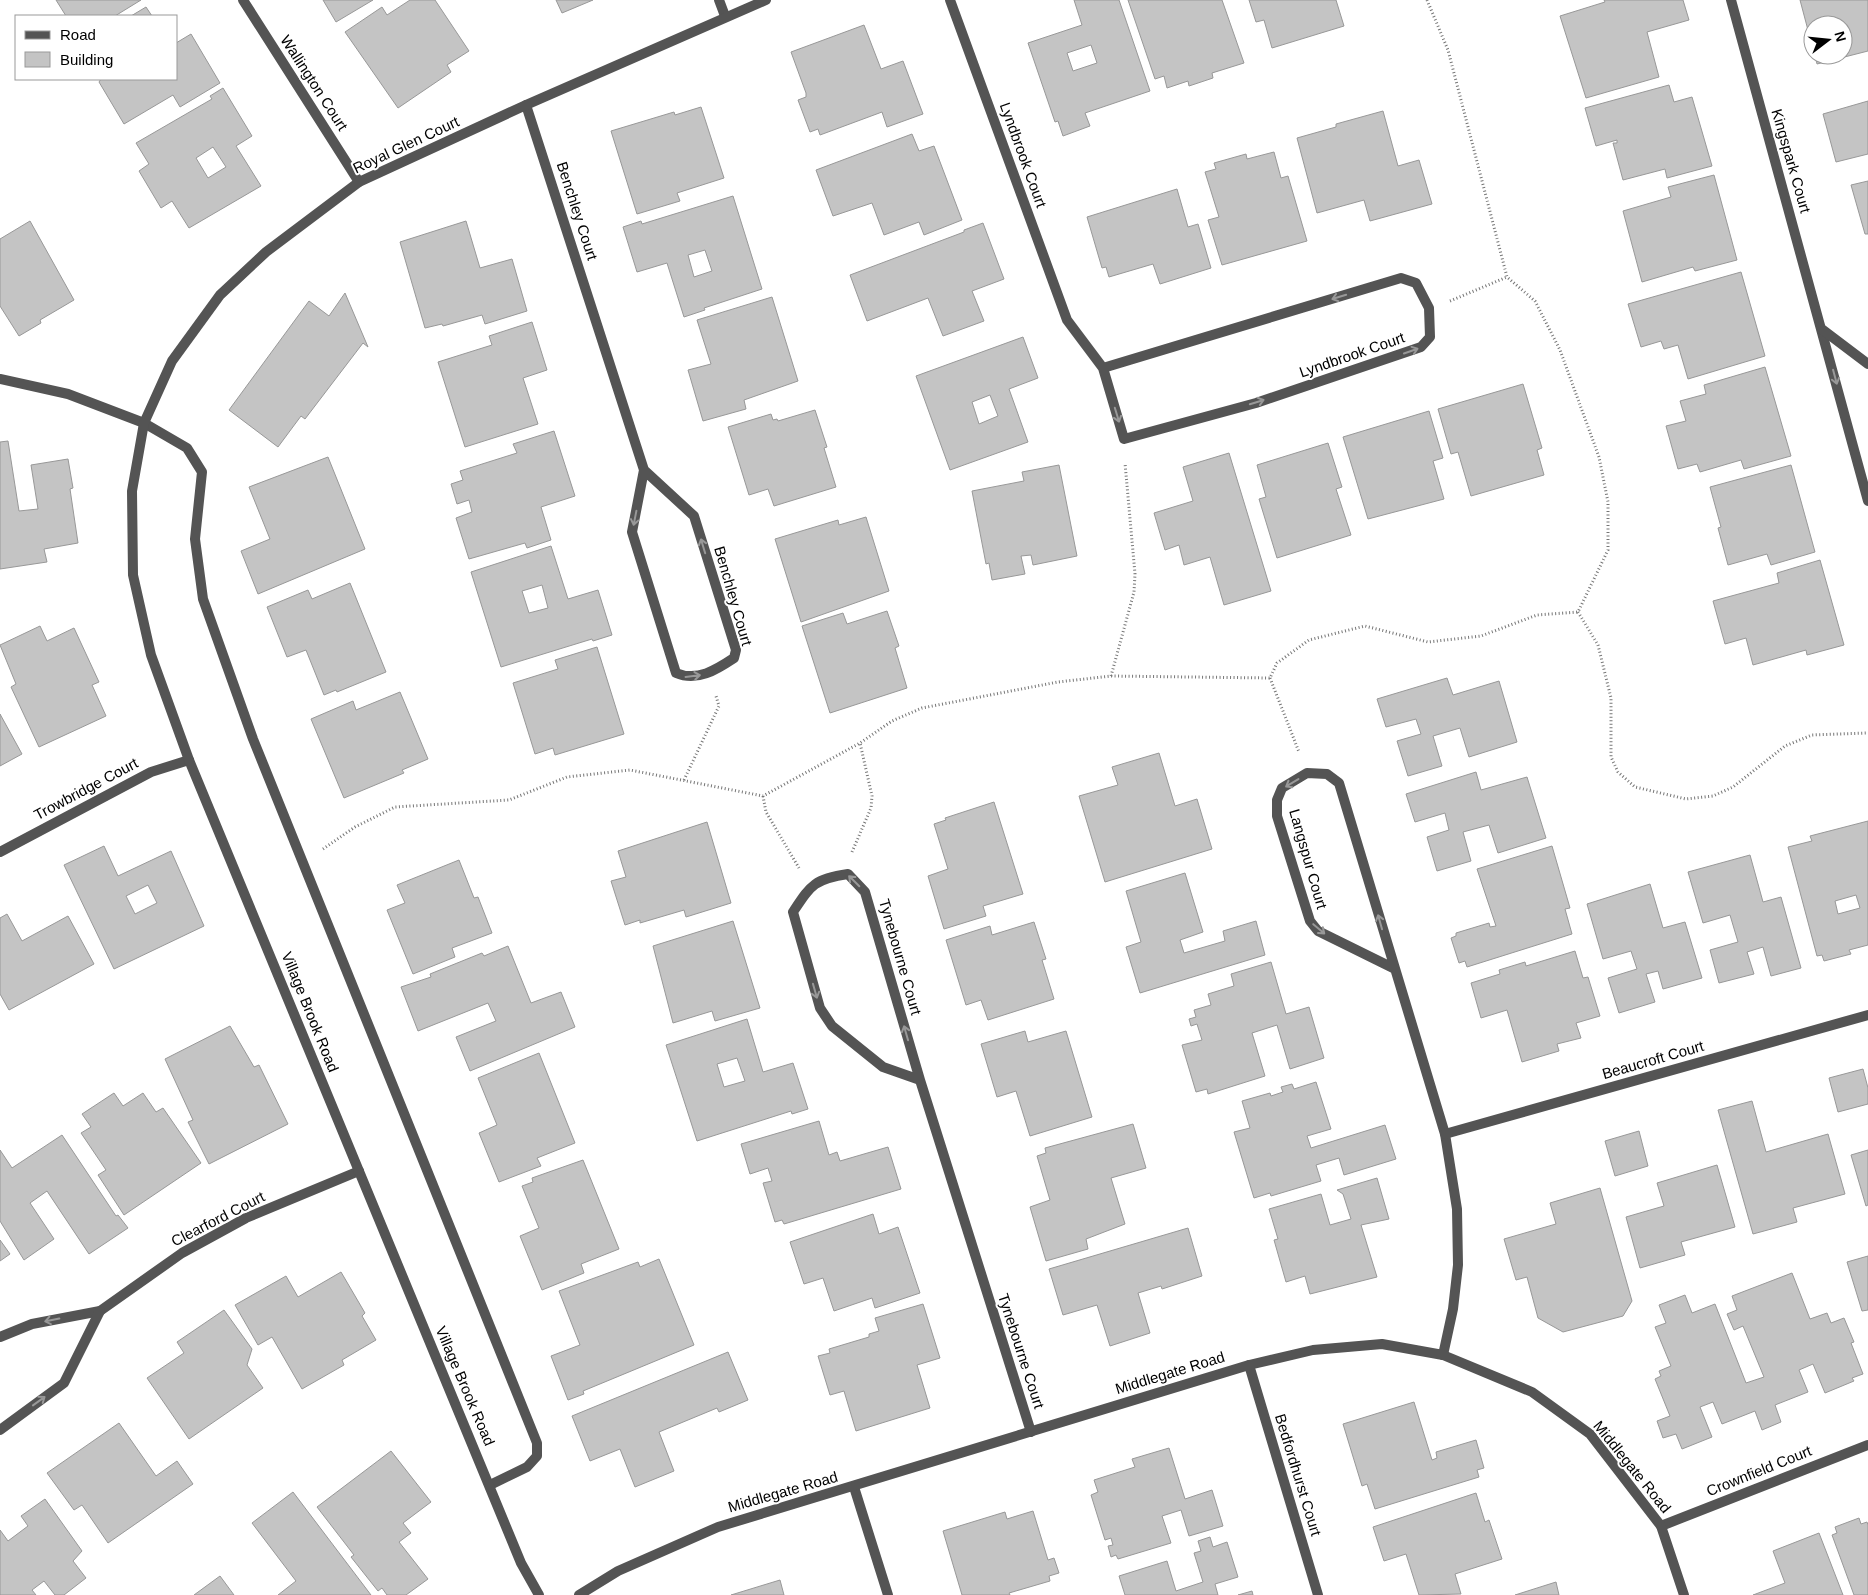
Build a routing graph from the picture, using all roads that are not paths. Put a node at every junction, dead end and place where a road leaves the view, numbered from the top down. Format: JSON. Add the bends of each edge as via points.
{"nodes":[{"id":1,"x":243,"y":0,"type":"edge"},
{"id":2,"x":719,"y":0,"type":"edge"},
{"id":3,"x":766,"y":0,"type":"edge"},
{"id":4,"x":950,"y":0,"type":"edge"},
{"id":5,"x":1731,"y":0,"type":"edge"},
{"id":6,"x":726,"y":16,"type":"junction"},
{"id":7,"x":526,"y":105,"type":"junction"},
{"id":8,"x":359,"y":182,"type":"junction"},
{"id":9,"x":1823,"y":330,"type":"junction"},
{"id":10,"x":1868,"y":364,"type":"edge"},
{"id":11,"x":1103,"y":368,"type":"junction"},
{"id":12,"x":0,"y":379,"type":"edge"},
{"id":13,"x":144,"y":423,"type":"junction"},
{"id":14,"x":644,"y":470,"type":"junction"},
{"id":15,"x":1868,"y":502,"type":"edge"},
{"id":16,"x":189,"y":760,"type":"junction"},
{"id":17,"x":0,"y":852,"type":"edge"},
{"id":18,"x":1393,"y":968,"type":"junction"},
{"id":19,"x":1868,"y":1015,"type":"edge"},
{"id":20,"x":920,"y":1080,"type":"junction"},
{"id":21,"x":1445,"y":1134,"type":"junction"},
{"id":22,"x":359,"y":1171,"type":"junction"},
{"id":23,"x":100,"y":1311,"type":"junction"},
{"id":24,"x":0,"y":1337,"type":"edge"},
{"id":25,"x":1443,"y":1355,"type":"junction"},
{"id":26,"x":1250,"y":1365,"type":"junction"},
{"id":27,"x":0,"y":1430,"type":"edge"},
{"id":28,"x":1031,"y":1432,"type":"junction"},
{"id":29,"x":1868,"y":1445,"type":"edge"},
{"id":30,"x":490,"y":1485,"type":"junction"},
{"id":31,"x":854,"y":1487,"type":"junction"},
{"id":32,"x":1662,"y":1526,"type":"junction"},
{"id":33,"x":539,"y":1595,"type":"edge"},
{"id":34,"x":579,"y":1595,"type":"edge"},
{"id":35,"x":888,"y":1595,"type":"edge"},
{"id":36,"x":1318,"y":1595,"type":"edge"},
{"id":37,"x":1684,"y":1595,"type":"edge"}],
"edges":[{"from":1,"to":8,"type":"street","name":"Wallington Court"},
{"from":2,"to":6,"type":"street"},
{"from":3,"to":6,"type":"street","name":"Royal Glen Court"},
{"from":4,"to":11,"type":"street","name":"Lyndbrook Court","via":[[1067,320]]},
{"from":5,"to":9,"type":"street","name":"Kingspark Court"},
{"from":6,"to":7,"type":"street","name":"Royal Glen Court"},
{"from":7,"to":8,"type":"street","name":"Royal Glen Court"},
{"from":7,"to":14,"type":"street","name":"Benchley Court"},
{"from":8,"to":13,"type":"street","name":"Royal Glen Court","via":[[266,252],[220,295],[172,361]]},
{"from":9,"to":10,"type":"street"},
{"from":9,"to":15,"type":"street","name":"Kingspark Court","one_way":true},
{"from":11,"to":11,"type":"street","name":"Lyndbrook Court","one_way":true,"via":[[1124,439],[1256,403],[1421,347],[1430,337],[1429,308],[1416,283],[1401,278]]},
{"from":12,"to":13,"type":"street","via":[[68,394]]},
{"from":13,"to":16,"type":"street","name":"Village Brook Road","via":[[132,490],[133,575],[151,655]]},
{"from":13,"to":30,"type":"street","via":[[187,448],[202,472],[195,539],[203,599],[253,739],[537,1443],[537,1456],[527,1467]]},
{"from":14,"to":14,"type":"street","name":"Benchley Court","one_way":true,"via":[[632,532],[676,673],[685,677],[710,673],[734,658],[736,650],[694,516]]},
{"from":16,"to":17,"type":"street","name":"Trowbridge Court","via":[[151,772]]},
{"from":16,"to":22,"type":"street","name":"Village Brook Road"},
{"from":18,"to":18,"type":"street","name":"Langspur Court","one_way":true,"via":[[1339,783],[1328,774],[1307,774],[1282,788],[1276,800],[1277,816],[1310,921],[1318,931]]},
{"from":18,"to":21,"type":"street"},
{"from":19,"to":21,"type":"street","name":"Beaucroft Court"},
{"from":20,"to":20,"type":"street","name":"Tynebourne Court","one_way":true,"via":[[865,892],[848,874],[826,877],[809,888],[793,912],[820,1008],[832,1026],[883,1067]]},
{"from":20,"to":28,"type":"street","name":"Tynebourne Court"},
{"from":21,"to":25,"type":"street","via":[[1457,1209],[1458,1265]]},
{"from":22,"to":23,"type":"street","name":"Clearford Court","via":[[246,1218],[182,1253]]},
{"from":22,"to":30,"type":"street","name":"Village Brook Road"},
{"from":23,"to":24,"type":"street","name":"Clearford Court","one_way":true,"via":[[32,1324]]},
{"from":27,"to":23,"type":"street","name":"Clearford Court","one_way":true,"via":[[64,1383]]},
{"from":25,"to":26,"type":"street","name":"Middlegate Road","via":[[1382,1344],[1312,1350]]},
{"from":25,"to":32,"type":"street","name":"Middlegate Road","via":[[1532,1392],[1590,1434]]},
{"from":26,"to":28,"type":"street","name":"Middlegate Road"},
{"from":26,"to":36,"type":"street","name":"Bedfordhurst Court"},
{"from":28,"to":31,"type":"street","name":"Middlegate Road"},
{"from":29,"to":32,"type":"street","name":"Crownfield Court"},
{"from":30,"to":33,"type":"street","name":"Village Brook Road","via":[[521,1563]]},
{"from":31,"to":34,"type":"street","name":"Middlegate Road","via":[[718,1527],[618,1571]]},
{"from":31,"to":35,"type":"street"},
{"from":32,"to":37,"type":"street","name":"Middlegate Road"}]}
